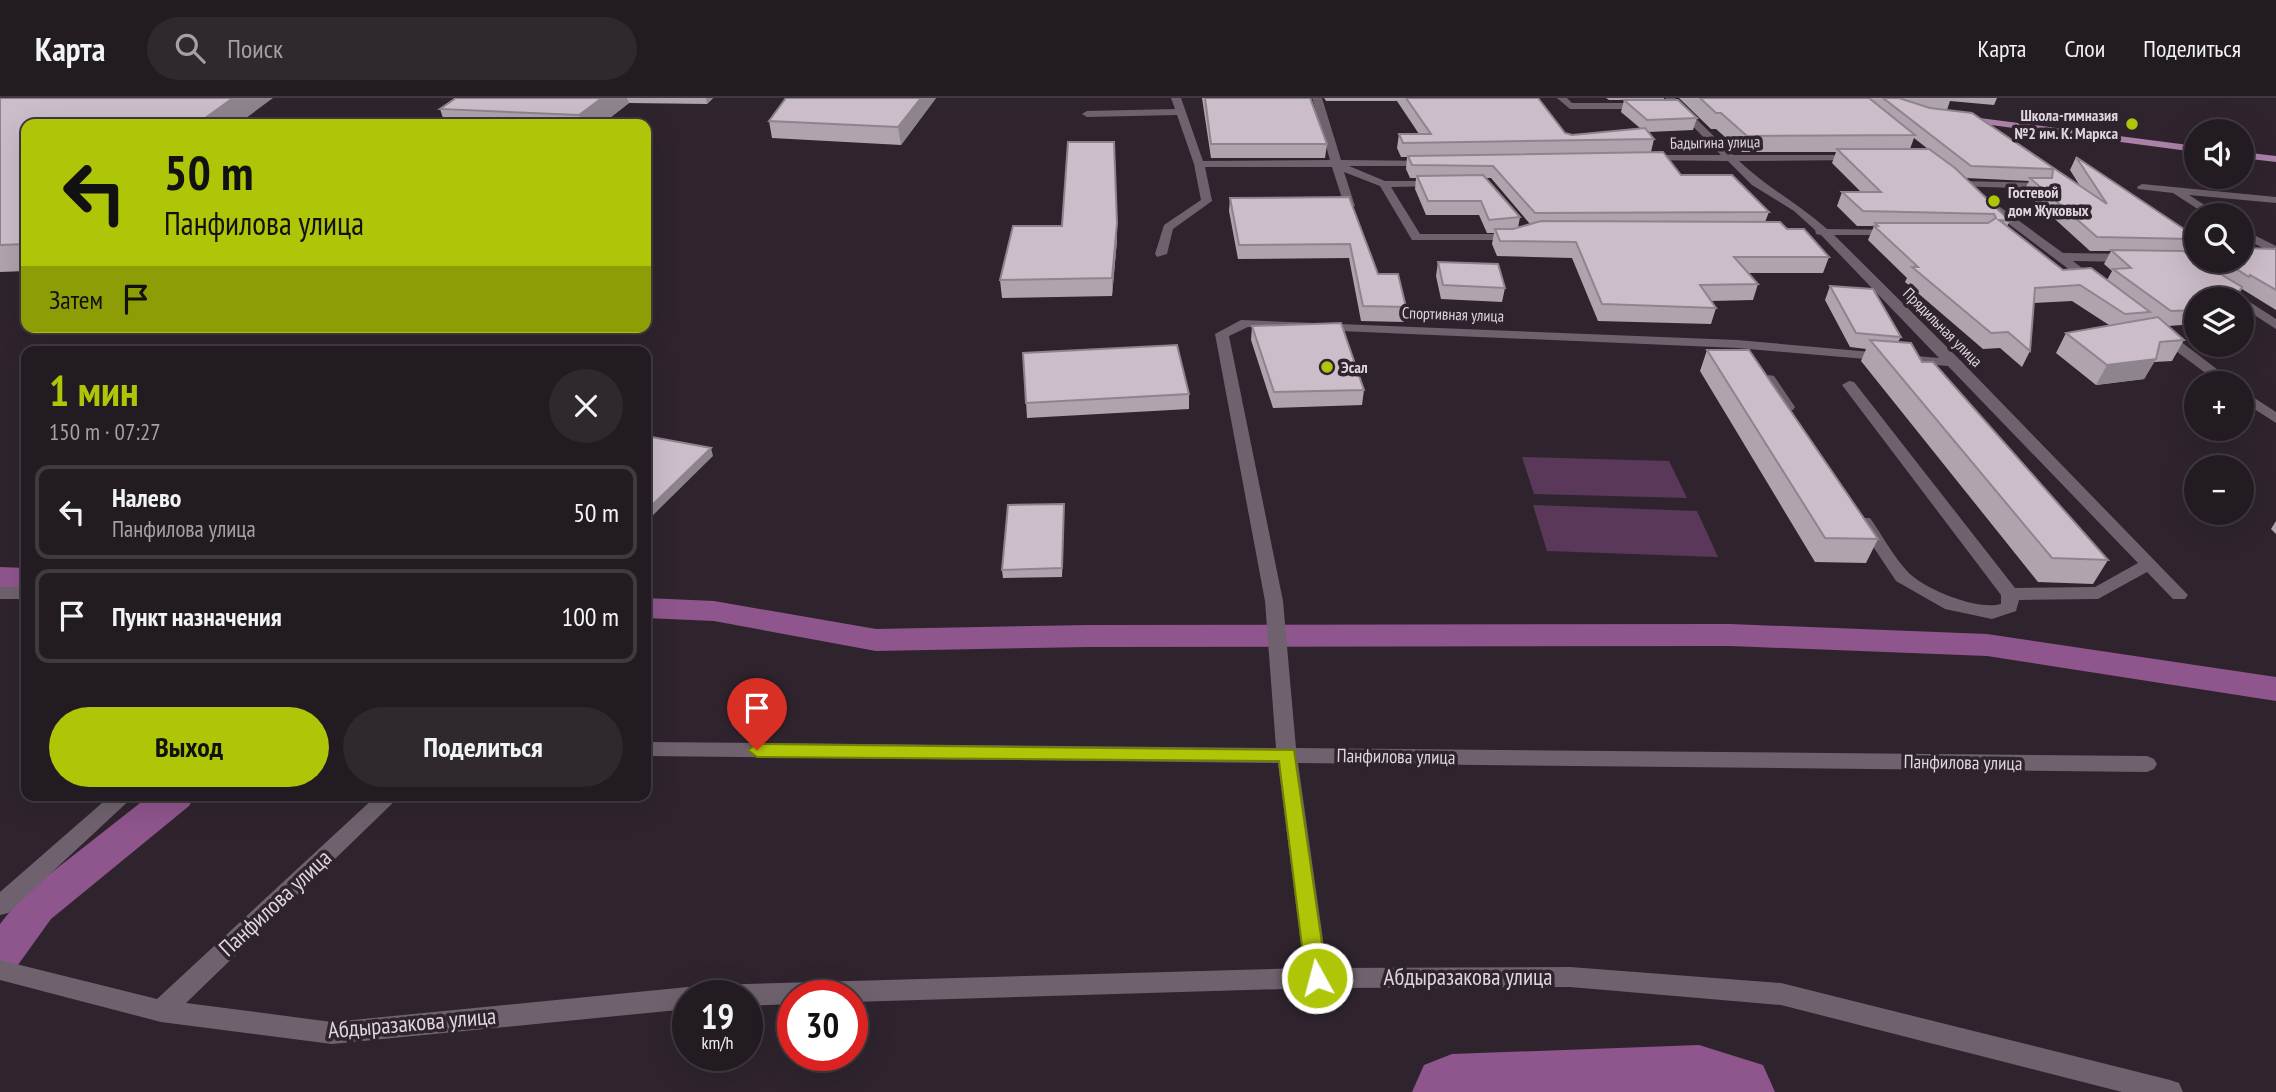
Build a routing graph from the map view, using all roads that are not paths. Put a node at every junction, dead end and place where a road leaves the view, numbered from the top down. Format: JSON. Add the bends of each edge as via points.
{"nodes":[{"id":1,"x":1177,"y":98,"type":"edge"},
{"id":2,"x":1317,"y":98,"type":"edge"},
{"id":3,"x":1562,"y":98,"type":"edge"},
{"id":4,"x":1674,"y":102,"type":"edge"},
{"id":5,"x":1181,"y":112,"type":"junction"},
{"id":6,"x":1087,"y":114,"type":"dead end"},
{"id":7,"x":1953,"y":118,"type":"edge"},
{"id":8,"x":2184,"y":147,"type":"edge"},
{"id":9,"x":1731,"y":156,"type":"junction"},
{"id":10,"x":2254,"y":156,"type":"edge"},
{"id":11,"x":1875,"y":157,"type":"edge"},
{"id":12,"x":1636,"y":159,"type":"edge"},
{"id":13,"x":2276,"y":159,"type":"edge"},
{"id":14,"x":1445,"y":163,"type":"edge"},
{"id":15,"x":1199,"y":164,"type":"junction"},
{"id":16,"x":1336,"y":165,"type":"junction"},
{"id":17,"x":1447,"y":183,"type":"edge"},
{"id":18,"x":1384,"y":184,"type":"junction"},
{"id":19,"x":2041,"y":186,"type":"edge"},
{"id":20,"x":2142,"y":187,"type":"dead end"},
{"id":21,"x":2174,"y":190,"type":"junction"},
{"id":22,"x":2276,"y":200,"type":"edge"},
{"id":23,"x":2195,"y":203,"type":"edge"},
{"id":24,"x":1349,"y":206,"type":"edge"},
{"id":25,"x":1520,"y":223,"type":"edge"},
{"id":26,"x":1817,"y":232,"type":"junction"},
{"id":27,"x":1902,"y":232,"type":"edge"},
{"id":28,"x":2254,"y":239,"type":"edge"},
{"id":29,"x":2276,"y":251,"type":"edge"},
{"id":30,"x":1161,"y":254,"type":"dead end"},
{"id":31,"x":2060,"y":257,"type":"junction"},
{"id":32,"x":2139,"y":258,"type":"edge"},
{"id":33,"x":2102,"y":289,"type":"edge"},
{"id":34,"x":2254,"y":310,"type":"edge"},
{"id":35,"x":2276,"y":325,"type":"edge"},
{"id":36,"x":2154,"y":328,"type":"edge"},
{"id":37,"x":1955,"y":363,"type":"junction"},
{"id":38,"x":2212,"y":371,"type":"edge"},
{"id":39,"x":1769,"y":379,"type":"edge"},
{"id":40,"x":1849,"y":385,"type":"dead end"},
{"id":41,"x":2254,"y":403,"type":"edge"},
{"id":42,"x":2276,"y":419,"type":"edge"},
{"id":43,"x":1799,"y":423,"type":"edge"},
{"id":44,"x":1858,"y":511,"type":"edge"},
{"id":45,"x":2149,"y":564,"type":"junction"},
{"id":46,"x":0,"y":593,"type":"edge"},
{"id":47,"x":21,"y":593,"type":"edge"},
{"id":48,"x":2010,"y":594,"type":"junction"},
{"id":49,"x":2179,"y":595,"type":"dead end"},
{"id":50,"x":651,"y":750,"type":"edge"},
{"id":51,"x":1287,"y":755,"type":"junction"},
{"id":52,"x":2147,"y":764,"type":"dead end"},
{"id":53,"x":118,"y":801,"type":"edge"},
{"id":54,"x":385,"y":801,"type":"edge"},
{"id":55,"x":0,"y":906,"type":"edge"},
{"id":56,"x":7,"y":972,"type":"edge"},
{"id":57,"x":1317,"y":978,"type":"junction"},
{"id":58,"x":763,"y":994,"type":"edge"},
{"id":59,"x":672,"y":1000,"type":"edge"},
{"id":60,"x":161,"y":1011,"type":"junction"},
{"id":61,"x":2170,"y":1092,"type":"edge"}],
"edges":[{"from":1,"to":5,"type":"street"},
{"from":2,"to":16,"type":"street"},
{"from":3,"to":4,"type":"street","via":[[1570,106]]},
{"from":4,"to":9,"type":"street","name":"Прядильная улица"},
{"from":5,"to":6,"type":"street"},
{"from":5,"to":15,"type":"street"},
{"from":7,"to":8,"type":"main road"},
{"from":9,"to":11,"type":"street","name":"Бадыгина улица"},
{"from":9,"to":12,"type":"street","name":"Бадыгина улица"},
{"from":9,"to":26,"type":"street","name":"Прядильная улица","via":[[1756,183],[1798,209]]},
{"from":10,"to":13,"type":"main road"},
{"from":14,"to":16,"type":"street"},
{"from":15,"to":16,"type":"street"},
{"from":15,"to":30,"type":"street","via":[[1206,201],[1168,227]]},
{"from":16,"to":18,"type":"street"},
{"from":16,"to":24,"type":"street"},
{"from":17,"to":18,"type":"street"},
{"from":18,"to":25,"type":"street","via":[[1416,238],[1509,239],[1529,233]]},
{"from":19,"to":31,"type":"street","via":[[1958,181]]},
{"from":20,"to":21,"type":"street"},
{"from":21,"to":22,"type":"street"},
{"from":21,"to":23,"type":"street"},
{"from":26,"to":27,"type":"street"},
{"from":26,"to":37,"type":"street","name":"Прядильная улица"},
{"from":28,"to":29,"type":"street"},
{"from":31,"to":32,"type":"street"},
{"from":31,"to":33,"type":"street"},
{"from":34,"to":35,"type":"street"},
{"from":36,"to":38,"type":"street"},
{"from":37,"to":45,"type":"street","name":"Прядильная улица"},
{"from":37,"to":51,"type":"street","name":"Спортивная улица","via":[[1737,344],[1246,323],[1222,334],[1274,601]]},
{"from":39,"to":43,"type":"street"},
{"from":40,"to":48,"type":"street"},
{"from":41,"to":42,"type":"street"},
{"from":44,"to":48,"type":"street","via":[[1902,577],[1951,605],[1992,613],[2010,607]]},
{"from":45,"to":48,"type":"street","via":[[2098,593]]},
{"from":45,"to":49,"type":"street","name":"Прядильная улица"},
{"from":46,"to":47,"type":"street"},
{"from":50,"to":51,"type":"street","name":"Панфилова улица"},
{"from":51,"to":52,"type":"street","name":"Панфилова улица"},
{"from":51,"to":57,"type":"street"},
{"from":53,"to":55,"type":"street"},
{"from":54,"to":60,"type":"street","name":"Панфилова улица"},
{"from":56,"to":60,"type":"street","name":"Абдыразакова улица"},
{"from":57,"to":58,"type":"street","name":"Абдыразакова улица"},
{"from":57,"to":61,"type":"street","name":"Абдыразакова улица","via":[[1570,977],[1781,994]]},
{"from":59,"to":60,"type":"street","name":"Абдыразакова улица","via":[[332,1033]]}]}
